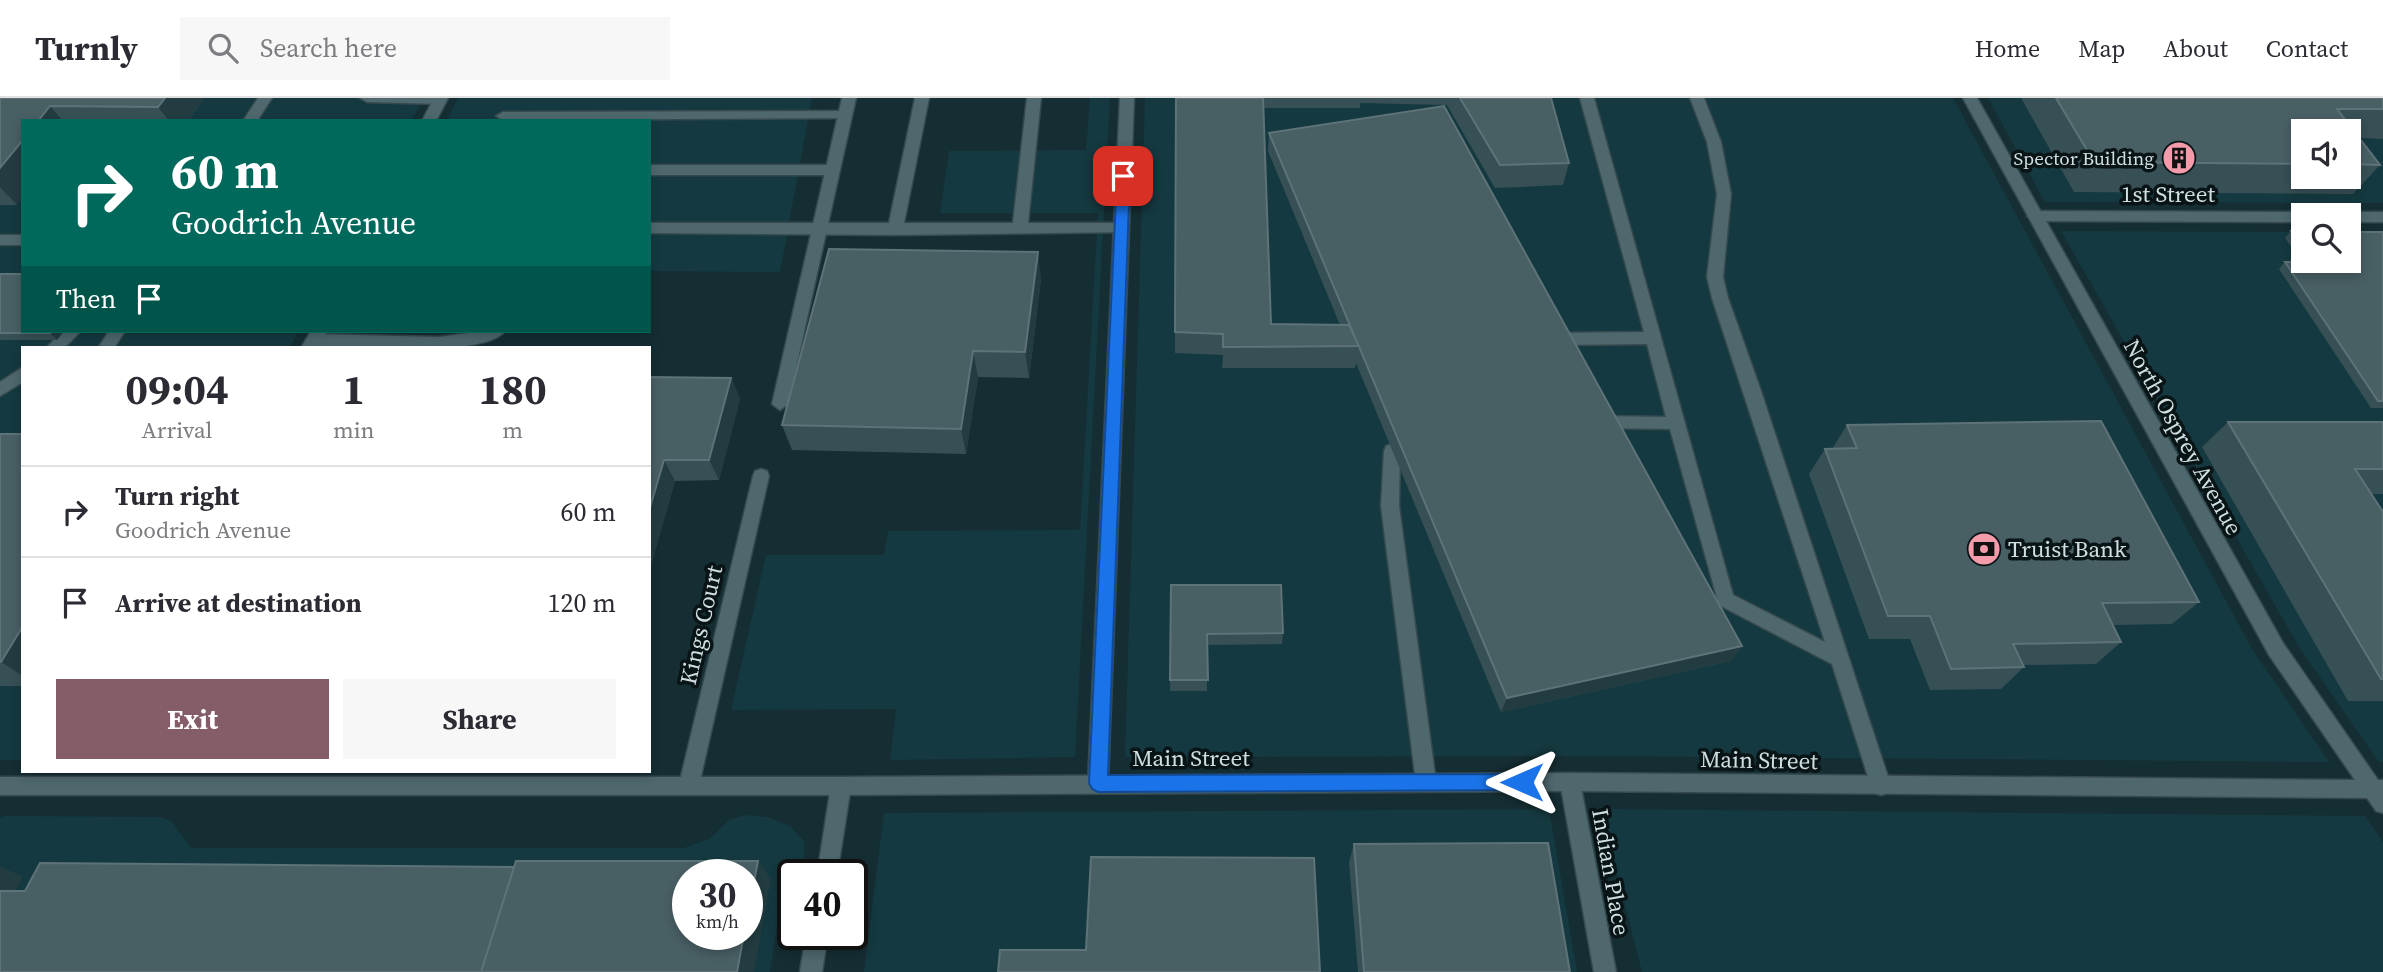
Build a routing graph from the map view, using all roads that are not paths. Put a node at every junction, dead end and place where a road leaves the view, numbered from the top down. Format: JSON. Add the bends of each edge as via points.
{"nodes":[{"id":1,"x":265,"y":98,"type":"edge"},
{"id":2,"x":367,"y":98,"type":"edge"},
{"id":3,"x":512,"y":98,"type":"edge"},
{"id":4,"x":849,"y":98,"type":"edge"},
{"id":5,"x":922,"y":98,"type":"edge"},
{"id":6,"x":1034,"y":98,"type":"edge"},
{"id":7,"x":1127,"y":98,"type":"edge"},
{"id":8,"x":1587,"y":98,"type":"edge"},
{"id":9,"x":1698,"y":98,"type":"edge"},
{"id":10,"x":1970,"y":98,"type":"edge"},
{"id":11,"x":440,"y":99,"type":"edge"},
{"id":12,"x":845,"y":115,"type":"junction"},
{"id":13,"x":501,"y":118,"type":"edge"},
{"id":14,"x":251,"y":119,"type":"edge"},
{"id":15,"x":430,"y":119,"type":"edge"},
{"id":16,"x":651,"y":170,"type":"edge"},
{"id":17,"x":833,"y":170,"type":"junction"},
{"id":18,"x":2034,"y":216,"type":"junction"},
{"id":19,"x":2291,"y":217,"type":"edge"},
{"id":20,"x":2361,"y":217,"type":"edge"},
{"id":21,"x":2383,"y":217,"type":"edge"},
{"id":22,"x":651,"y":228,"type":"edge"},
{"id":23,"x":1121,"y":228,"type":"junction"},
{"id":24,"x":1020,"y":229,"type":"junction"},
{"id":25,"x":820,"y":230,"type":"junction"},
{"id":26,"x":895,"y":230,"type":"junction"},
{"id":27,"x":0,"y":240,"type":"edge"},
{"id":28,"x":21,"y":240,"type":"edge"},
{"id":29,"x":72,"y":333,"type":"edge"},
{"id":30,"x":495,"y":333,"type":"edge"},
{"id":31,"x":1651,"y":338,"type":"junction"},
{"id":32,"x":1557,"y":339,"type":"edge"},
{"id":33,"x":314,"y":340,"type":"edge"},
{"id":34,"x":56,"y":346,"type":"edge"},
{"id":35,"x":21,"y":374,"type":"edge"},
{"id":36,"x":0,"y":390,"type":"edge"},
{"id":37,"x":780,"y":404,"type":"dead end"},
{"id":38,"x":1602,"y":422,"type":"edge"},
{"id":39,"x":1676,"y":423,"type":"junction"},
{"id":40,"x":1392,"y":451,"type":"edge"},
{"id":41,"x":761,"y":476,"type":"dead end"},
{"id":42,"x":1840,"y":659,"type":"junction"},
{"id":43,"x":83,"y":779,"type":"edge"},
{"id":44,"x":1426,"y":782,"type":"junction"},
{"id":45,"x":1570,"y":782,"type":"junction"},
{"id":46,"x":1098,"y":783,"type":"junction"},
{"id":47,"x":689,"y":785,"type":"junction"},
{"id":48,"x":0,"y":786,"type":"edge"},
{"id":49,"x":841,"y":786,"type":"junction"},
{"id":50,"x":1881,"y":786,"type":"junction"},
{"id":51,"x":2379,"y":794,"type":"edge"},
{"id":52,"x":830,"y":859,"type":"edge"},
{"id":53,"x":814,"y":950,"type":"edge"},
{"id":54,"x":811,"y":972,"type":"edge"},
{"id":55,"x":1605,"y":972,"type":"edge"}],
"edges":[{"from":1,"to":14,"type":"street"},
{"from":2,"to":11,"type":"street"},
{"from":3,"to":13,"type":"street"},
{"from":4,"to":12,"type":"street"},
{"from":5,"to":26,"type":"street"},
{"from":6,"to":24,"type":"street"},
{"from":7,"to":23,"type":"street"},
{"from":8,"to":31,"type":"street"},
{"from":9,"to":42,"type":"street","via":[[1714,142],[1724,194],[1715,278],[1720,298]]},
{"from":10,"to":18,"type":"street","name":"North Osprey Avenue"},
{"from":11,"to":15,"type":"street"},
{"from":12,"to":13,"type":"street"},
{"from":12,"to":17,"type":"street"},
{"from":16,"to":17,"type":"street"},
{"from":17,"to":25,"type":"street"},
{"from":18,"to":19,"type":"street","name":"1st Street"},
{"from":18,"to":51,"type":"street","name":"North Osprey Avenue","via":[[2276,649]]},
{"from":20,"to":21,"type":"street"},
{"from":22,"to":25,"type":"street"},
{"from":23,"to":24,"type":"street"},
{"from":23,"to":46,"type":"street"},
{"from":24,"to":26,"type":"street"},
{"from":25,"to":26,"type":"street"},
{"from":25,"to":37,"type":"street"},
{"from":27,"to":28,"type":"street"},
{"from":29,"to":34,"type":"street"},
{"from":30,"to":33,"type":"street","via":[[463,343]]},
{"from":31,"to":32,"type":"street"},
{"from":31,"to":39,"type":"street"},
{"from":35,"to":36,"type":"street"},
{"from":38,"to":39,"type":"street"},
{"from":39,"to":42,"type":"street","via":[[1725,600]]},
{"from":40,"to":44,"type":"street","via":[[1390,506]]},
{"from":41,"to":47,"type":"street","name":"Kings Court"},
{"from":42,"to":50,"type":"street"},
{"from":43,"to":47,"type":"street","name":"Main Street"},
{"from":43,"to":48,"type":"street","name":"Main Street"},
{"from":44,"to":45,"type":"street","name":"Main Street"},
{"from":44,"to":46,"type":"street","name":"Main Street"},
{"from":45,"to":50,"type":"street","name":"Main Street"},
{"from":45,"to":55,"type":"street","name":"Indian Place"},
{"from":46,"to":49,"type":"street","name":"Main Street"},
{"from":47,"to":49,"type":"street","name":"Main Street"},
{"from":49,"to":52,"type":"street"},
{"from":50,"to":51,"type":"street","name":"Main Street"},
{"from":53,"to":54,"type":"street"}]}
